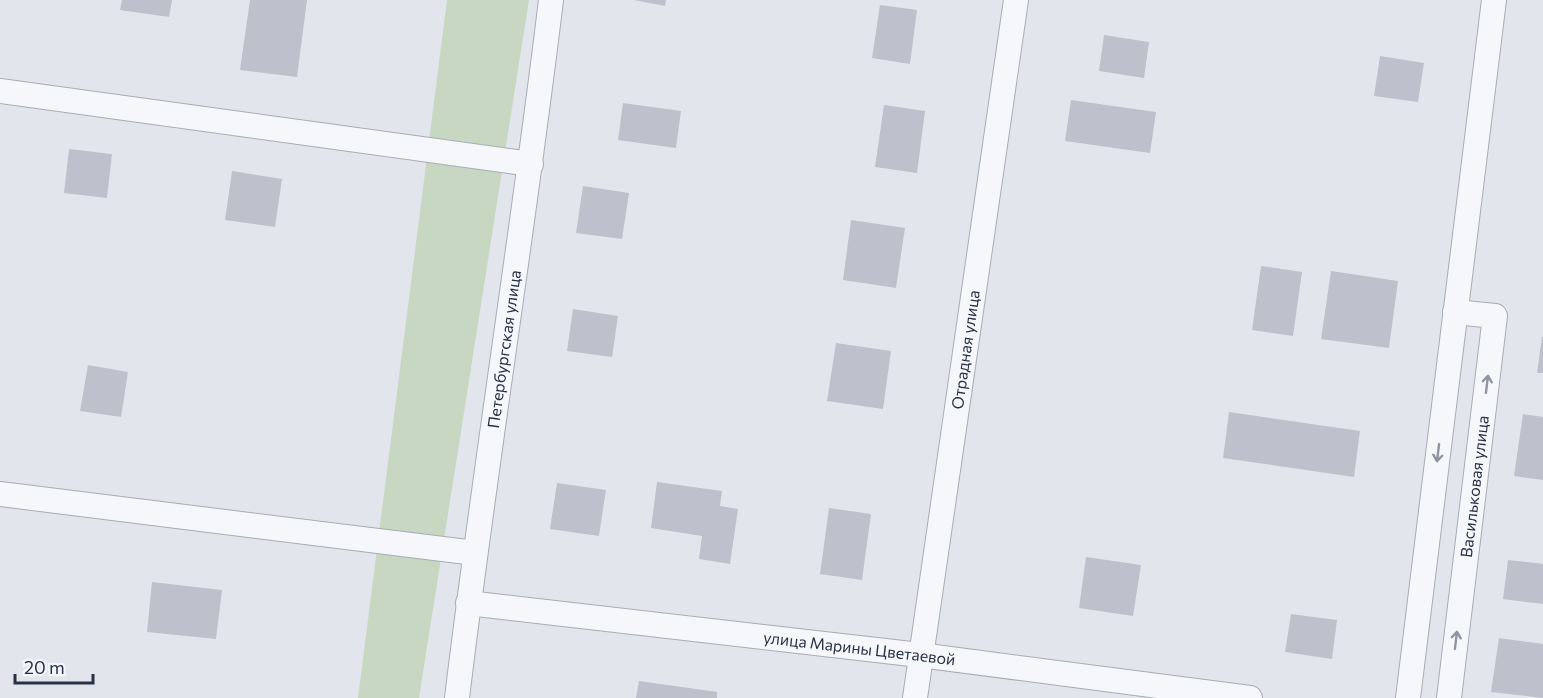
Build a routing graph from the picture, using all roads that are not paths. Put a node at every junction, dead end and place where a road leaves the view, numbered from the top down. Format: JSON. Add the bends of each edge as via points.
{"nodes":[{"id":1,"x":551,"y":0,"type":"edge"},
{"id":2,"x":1016,"y":0,"type":"edge"},
{"id":3,"x":1494,"y":0,"type":"edge"},
{"id":4,"x":0,"y":91,"type":"edge"},
{"id":5,"x":531,"y":164,"type":"junction"},
{"id":6,"x":1455,"y":312,"type":"junction"},
{"id":7,"x":0,"y":494,"type":"edge"},
{"id":8,"x":475,"y":554,"type":"junction"},
{"id":9,"x":468,"y":603,"type":"junction"},
{"id":10,"x":920,"y":655,"type":"junction"},
{"id":11,"x":457,"y":698,"type":"edge"},
{"id":12,"x":915,"y":698,"type":"edge"},
{"id":13,"x":1250,"y":698,"type":"edge"},
{"id":14,"x":1408,"y":698,"type":"edge"},
{"id":15,"x":1449,"y":698,"type":"edge"}],
"edges":[{"from":1,"to":5,"type":"street","name":"Петербургская улица"},
{"from":2,"to":10,"type":"street","name":"Отрадная улица"},
{"from":3,"to":6,"type":"street"},
{"from":4,"to":5,"type":"street"},
{"from":5,"to":8,"type":"street","name":"Петербургская улица"},
{"from":6,"to":14,"type":"street","one_way":true},
{"from":15,"to":6,"type":"street","name":"Васильковая улица","one_way":true,"via":[[1495,316]]},
{"from":7,"to":8,"type":"street"},
{"from":8,"to":9,"type":"street","name":"Петербургская улица"},
{"from":9,"to":10,"type":"street","name":"улица Марины Цветаевой"},
{"from":9,"to":11,"type":"street","name":"Петербургская улица"},
{"from":10,"to":12,"type":"street","name":"Отрадная улица"},
{"from":10,"to":13,"type":"street","name":"улица Марины Цветаевой"}]}
